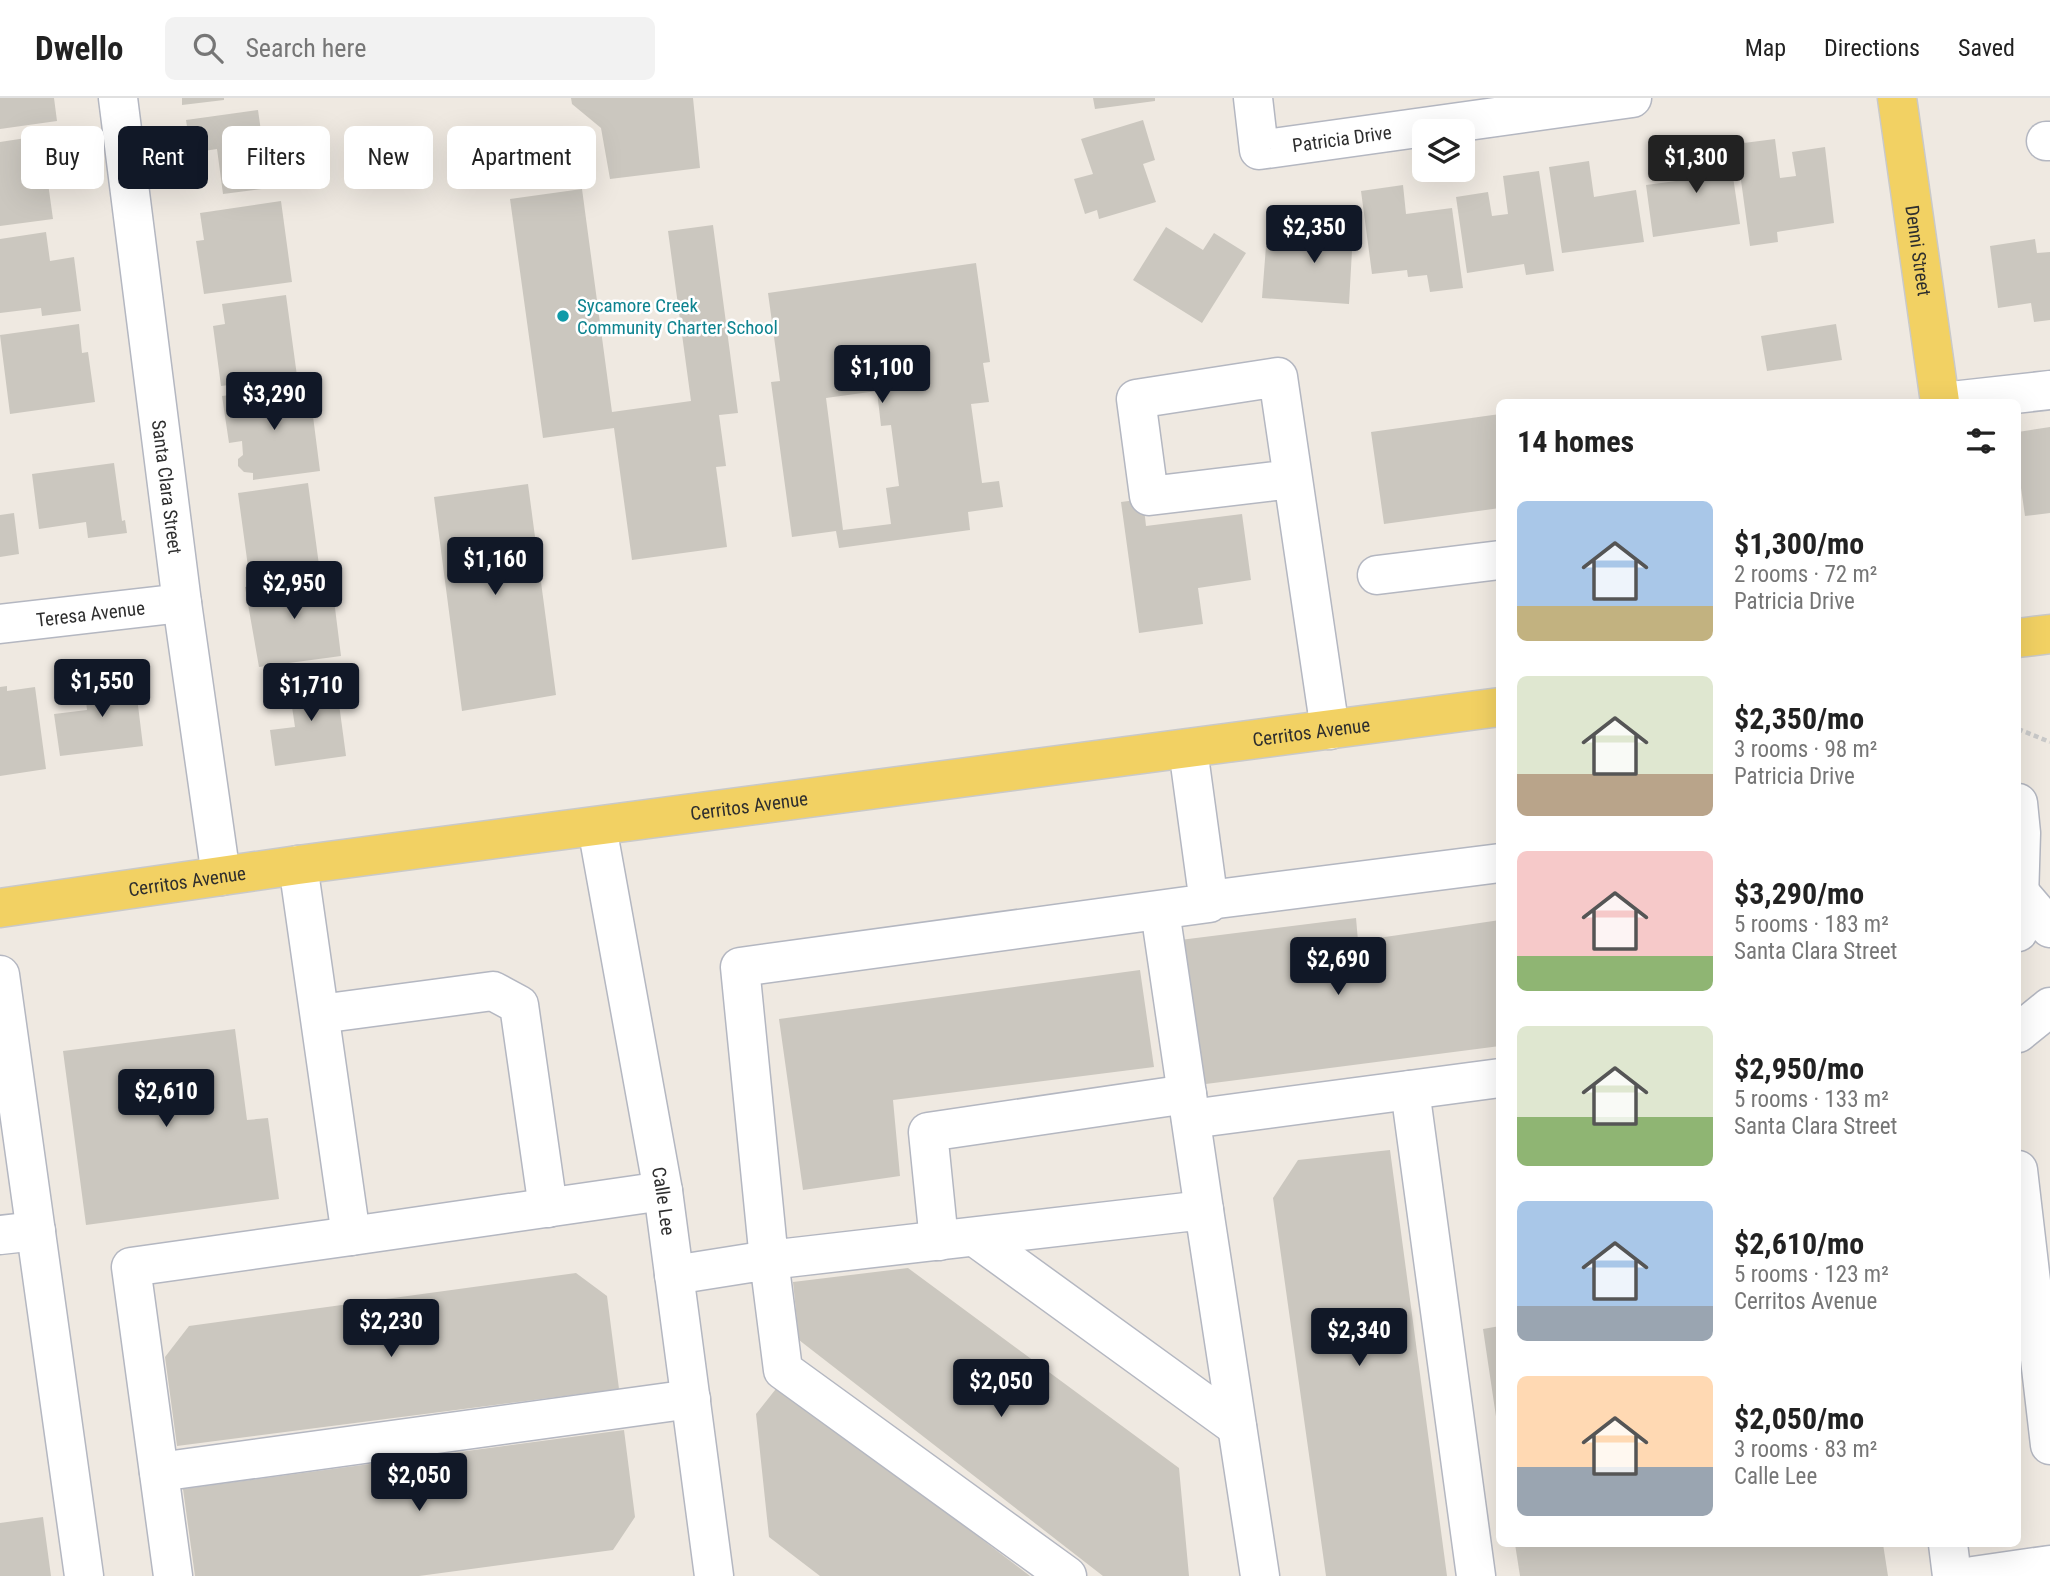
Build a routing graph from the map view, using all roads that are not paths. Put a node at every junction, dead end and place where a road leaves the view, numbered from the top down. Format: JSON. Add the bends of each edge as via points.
{"nodes":[{"id":1,"x":118,"y":98,"type":"edge"},
{"id":2,"x":1253,"y":98,"type":"edge"},
{"id":3,"x":1631,"y":98,"type":"edge"},
{"id":4,"x":1897,"y":98,"type":"edge"},
{"id":5,"x":2050,"y":390,"type":"edge"},
{"id":6,"x":1941,"y":399,"type":"edge"},
{"id":7,"x":1968,"y":399,"type":"edge"},
{"id":8,"x":1291,"y":479,"type":"junction"},
{"id":9,"x":1496,"y":560,"type":"edge"},
{"id":10,"x":1377,"y":575,"type":"dead end"},
{"id":11,"x":182,"y":603,"type":"junction"},
{"id":12,"x":0,"y":624,"type":"edge"},
{"id":13,"x":2050,"y":634,"type":"edge"},
{"id":14,"x":2021,"y":638,"type":"edge"},
{"id":15,"x":1496,"y":708,"type":"edge"},
{"id":16,"x":1330,"y":730,"type":"junction"},
{"id":17,"x":1188,"y":749,"type":"junction"},
{"id":18,"x":597,"y":827,"type":"junction"},
{"id":19,"x":1496,"y":864,"type":"edge"},
{"id":20,"x":298,"y":865,"type":"junction"},
{"id":21,"x":221,"y":876,"type":"junction"},
{"id":22,"x":2021,"y":894,"type":"edge"},
{"id":23,"x":1209,"y":900,"type":"junction"},
{"id":24,"x":0,"y":908,"type":"edge"},
{"id":25,"x":1160,"y":911,"type":"junction"},
{"id":26,"x":2050,"y":928,"type":"edge"},
{"id":27,"x":0,"y":975,"type":"edge"},
{"id":28,"x":2050,"y":1007,"type":"edge"},
{"id":29,"x":320,"y":1014,"type":"junction"},
{"id":30,"x":2021,"y":1031,"type":"edge"},
{"id":31,"x":5,"y":1045,"type":"edge"},
{"id":32,"x":1496,"y":1079,"type":"edge"},
{"id":33,"x":1410,"y":1090,"type":"junction"},
{"id":34,"x":1189,"y":1107,"type":"junction"},
{"id":35,"x":663,"y":1191,"type":"junction"},
{"id":36,"x":2021,"y":1195,"type":"edge"},
{"id":37,"x":548,"y":1208,"type":"junction"},
{"id":38,"x":1204,"y":1210,"type":"junction"},
{"id":39,"x":18,"y":1233,"type":"edge"},
{"id":40,"x":351,"y":1236,"type":"junction"},
{"id":41,"x":957,"y":1239,"type":"junction"},
{"id":42,"x":769,"y":1260,"type":"junction"},
{"id":43,"x":674,"y":1275,"type":"junction"},
{"id":44,"x":691,"y":1399,"type":"junction"},
{"id":45,"x":2048,"y":1421,"type":"edge"},
{"id":46,"x":1237,"y":1427,"type":"junction"},
{"id":47,"x":159,"y":1472,"type":"junction"},
{"id":48,"x":1948,"y":1547,"type":"edge"},
{"id":49,"x":2050,"y":1565,"type":"edge"},
{"id":50,"x":84,"y":1576,"type":"edge"},
{"id":51,"x":173,"y":1576,"type":"edge"},
{"id":52,"x":714,"y":1576,"type":"edge"},
{"id":53,"x":1067,"y":1576,"type":"edge"},
{"id":54,"x":1260,"y":1576,"type":"edge"},
{"id":55,"x":1476,"y":1576,"type":"edge"},
{"id":56,"x":1952,"y":1576,"type":"edge"},
{"id":57,"x":1973,"y":1576,"type":"edge"}],
"edges":[{"from":1,"to":11,"type":"street","name":"Santa Clara Street"},
{"from":2,"to":3,"type":"street","name":"Patricia Drive","via":[[1259,150]]},
{"from":4,"to":6,"type":"main road","name":"Denni Street"},
{"from":5,"to":7,"type":"street"},
{"from":8,"to":8,"type":"street","via":[[1278,377],[1136,399],[1149,496]]},
{"from":8,"to":16,"type":"street"},
{"from":9,"to":10,"type":"street"},
{"from":11,"to":12,"type":"street","name":"Teresa Avenue"},
{"from":11,"to":21,"type":"street","name":"Santa Clara Street"},
{"from":13,"to":14,"type":"main road"},
{"from":15,"to":16,"type":"main road","name":"Cerritos Avenue"},
{"from":16,"to":17,"type":"main road","name":"Cerritos Avenue"},
{"from":17,"to":18,"type":"main road","name":"Cerritos Avenue"},
{"from":17,"to":23,"type":"street"},
{"from":18,"to":20,"type":"main road","name":"Cerritos Avenue"},
{"from":18,"to":35,"type":"street","name":"Calle Lee"},
{"from":19,"to":23,"type":"street"},
{"from":20,"to":21,"type":"main road","name":"Cerritos Avenue"},
{"from":20,"to":29,"type":"street"},
{"from":21,"to":24,"type":"main road","name":"Cerritos Avenue"},
{"from":22,"to":26,"type":"street"},
{"from":23,"to":25,"type":"street"},
{"from":25,"to":34,"type":"street"},
{"from":25,"to":42,"type":"street","via":[[740,967]]},
{"from":27,"to":31,"type":"street"},
{"from":28,"to":30,"type":"street"},
{"from":29,"to":37,"type":"street","via":[[493,990],[519,1005]]},
{"from":29,"to":40,"type":"street"},
{"from":31,"to":39,"type":"street"},
{"from":32,"to":33,"type":"street"},
{"from":33,"to":34,"type":"street"},
{"from":33,"to":55,"type":"street"},
{"from":34,"to":38,"type":"street"},
{"from":34,"to":41,"type":"street","via":[[928,1132]]},
{"from":35,"to":37,"type":"street"},
{"from":35,"to":43,"type":"street","name":"Calle Lee"},
{"from":36,"to":45,"type":"street"},
{"from":37,"to":40,"type":"street"},
{"from":38,"to":41,"type":"street"},
{"from":38,"to":46,"type":"street"},
{"from":39,"to":50,"type":"street"},
{"from":40,"to":47,"type":"street","via":[[131,1267]]},
{"from":41,"to":42,"type":"street"},
{"from":41,"to":46,"type":"street"},
{"from":42,"to":43,"type":"street"},
{"from":42,"to":53,"type":"street","via":[[783,1370]]},
{"from":43,"to":44,"type":"street","name":"Calle Lee"},
{"from":44,"to":47,"type":"street"},
{"from":44,"to":52,"type":"street","name":"Calle Lee"},
{"from":46,"to":54,"type":"street"},
{"from":47,"to":51,"type":"street"},
{"from":48,"to":56,"type":"street"},
{"from":49,"to":57,"type":"street"}]}
